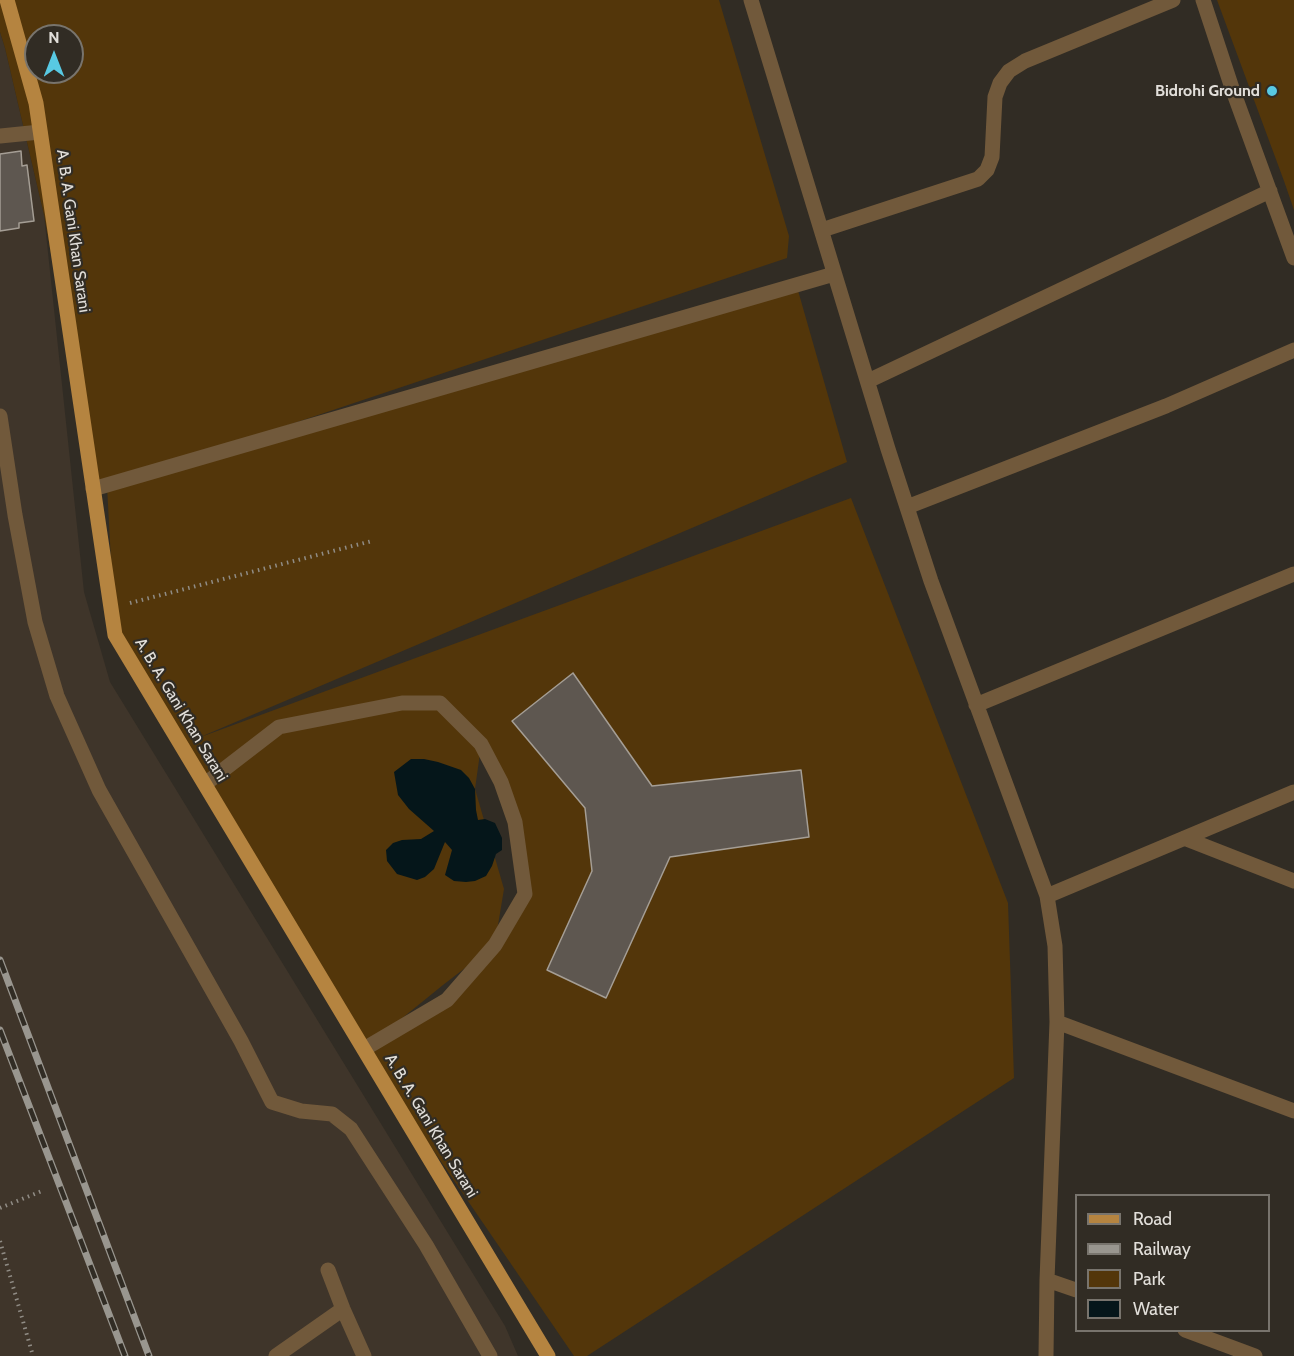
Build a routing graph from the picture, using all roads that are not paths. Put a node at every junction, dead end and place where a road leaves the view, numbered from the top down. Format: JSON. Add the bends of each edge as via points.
{"nodes":[{"id":1,"x":7,"y":0,"type":"edge"},
{"id":2,"x":752,"y":0,"type":"edge"},
{"id":3,"x":1173,"y":0,"type":"edge"},
{"id":4,"x":1203,"y":0,"type":"edge"},
{"id":5,"x":40,"y":132,"type":"junction"},
{"id":6,"x":0,"y":136,"type":"edge"},
{"id":7,"x":1270,"y":192,"type":"junction"},
{"id":8,"x":822,"y":230,"type":"junction"},
{"id":9,"x":1294,"y":258,"type":"edge"},
{"id":10,"x":834,"y":274,"type":"junction"},
{"id":11,"x":1294,"y":350,"type":"edge"},
{"id":12,"x":868,"y":381,"type":"junction"},
{"id":13,"x":0,"y":416,"type":"edge"},
{"id":14,"x":93,"y":489,"type":"junction"},
{"id":15,"x":908,"y":507,"type":"junction"},
{"id":16,"x":7,"y":517,"type":"edge"},
{"id":17,"x":1294,"y":574,"type":"edge"},
{"id":18,"x":976,"y":705,"type":"junction"},
{"id":19,"x":205,"y":784,"type":"junction"},
{"id":20,"x":1294,"y":792,"type":"edge"},
{"id":21,"x":1184,"y":838,"type":"junction"},
{"id":22,"x":1294,"y":881,"type":"edge"},
{"id":23,"x":1047,"y":896,"type":"junction"},
{"id":24,"x":1058,"y":1022,"type":"junction"},
{"id":25,"x":364,"y":1049,"type":"junction"},
{"id":26,"x":1294,"y":1111,"type":"edge"},
{"id":27,"x":328,"y":1270,"type":"dead end"},
{"id":28,"x":1047,"y":1280,"type":"junction"},
{"id":29,"x":1075,"y":1289,"type":"edge"},
{"id":30,"x":344,"y":1310,"type":"junction"},
{"id":31,"x":1190,"y":1332,"type":"edge"},
{"id":32,"x":276,"y":1356,"type":"edge"},
{"id":33,"x":364,"y":1356,"type":"edge"},
{"id":34,"x":490,"y":1356,"type":"edge"},
{"id":35,"x":548,"y":1356,"type":"edge"},
{"id":36,"x":1046,"y":1356,"type":"edge"},
{"id":37,"x":1255,"y":1356,"type":"edge"}],
"edges":[{"from":1,"to":5,"type":"main road","name":"A. B. A. Gani Khan Sarani","via":[[36,103]]},
{"from":2,"to":8,"type":"street"},
{"from":3,"to":8,"type":"street","via":[[1009,71],[995,97],[992,157],[987,170],[978,178]]},
{"from":4,"to":7,"type":"street"},
{"from":5,"to":6,"type":"street"},
{"from":5,"to":14,"type":"main road","name":"A. B. A. Gani Khan Sarani"},
{"from":7,"to":9,"type":"street"},
{"from":7,"to":12,"type":"street"},
{"from":8,"to":10,"type":"street"},
{"from":10,"to":12,"type":"street"},
{"from":10,"to":14,"type":"street"},
{"from":11,"to":15,"type":"street","via":[[1166,406]]},
{"from":12,"to":15,"type":"street"},
{"from":13,"to":16,"type":"street"},
{"from":14,"to":19,"type":"main road","name":"A. B. A. Gani Khan Sarani","via":[[115,635]]},
{"from":15,"to":18,"type":"street"},
{"from":16,"to":34,"type":"street","via":[[57,696],[99,790],[272,1102],[301,1111],[332,1114],[351,1129],[426,1245]]},
{"from":17,"to":18,"type":"street"},
{"from":18,"to":23,"type":"street"},
{"from":19,"to":25,"type":"main road","name":"A. B. A. Gani Khan Sarani"},
{"from":19,"to":25,"type":"street","via":[[279,728],[402,704],[440,704],[481,744],[501,782],[515,822],[525,894],[495,945],[447,1000]]},
{"from":20,"to":21,"type":"street"},
{"from":21,"to":22,"type":"street"},
{"from":21,"to":23,"type":"street"},
{"from":23,"to":24,"type":"street"},
{"from":24,"to":26,"type":"street"},
{"from":24,"to":28,"type":"street"},
{"from":25,"to":35,"type":"main road","name":"A. B. A. Gani Khan Sarani"},
{"from":27,"to":30,"type":"street"},
{"from":28,"to":29,"type":"street"},
{"from":28,"to":36,"type":"street"},
{"from":30,"to":32,"type":"street"},
{"from":30,"to":33,"type":"street"},
{"from":31,"to":37,"type":"street"}]}
